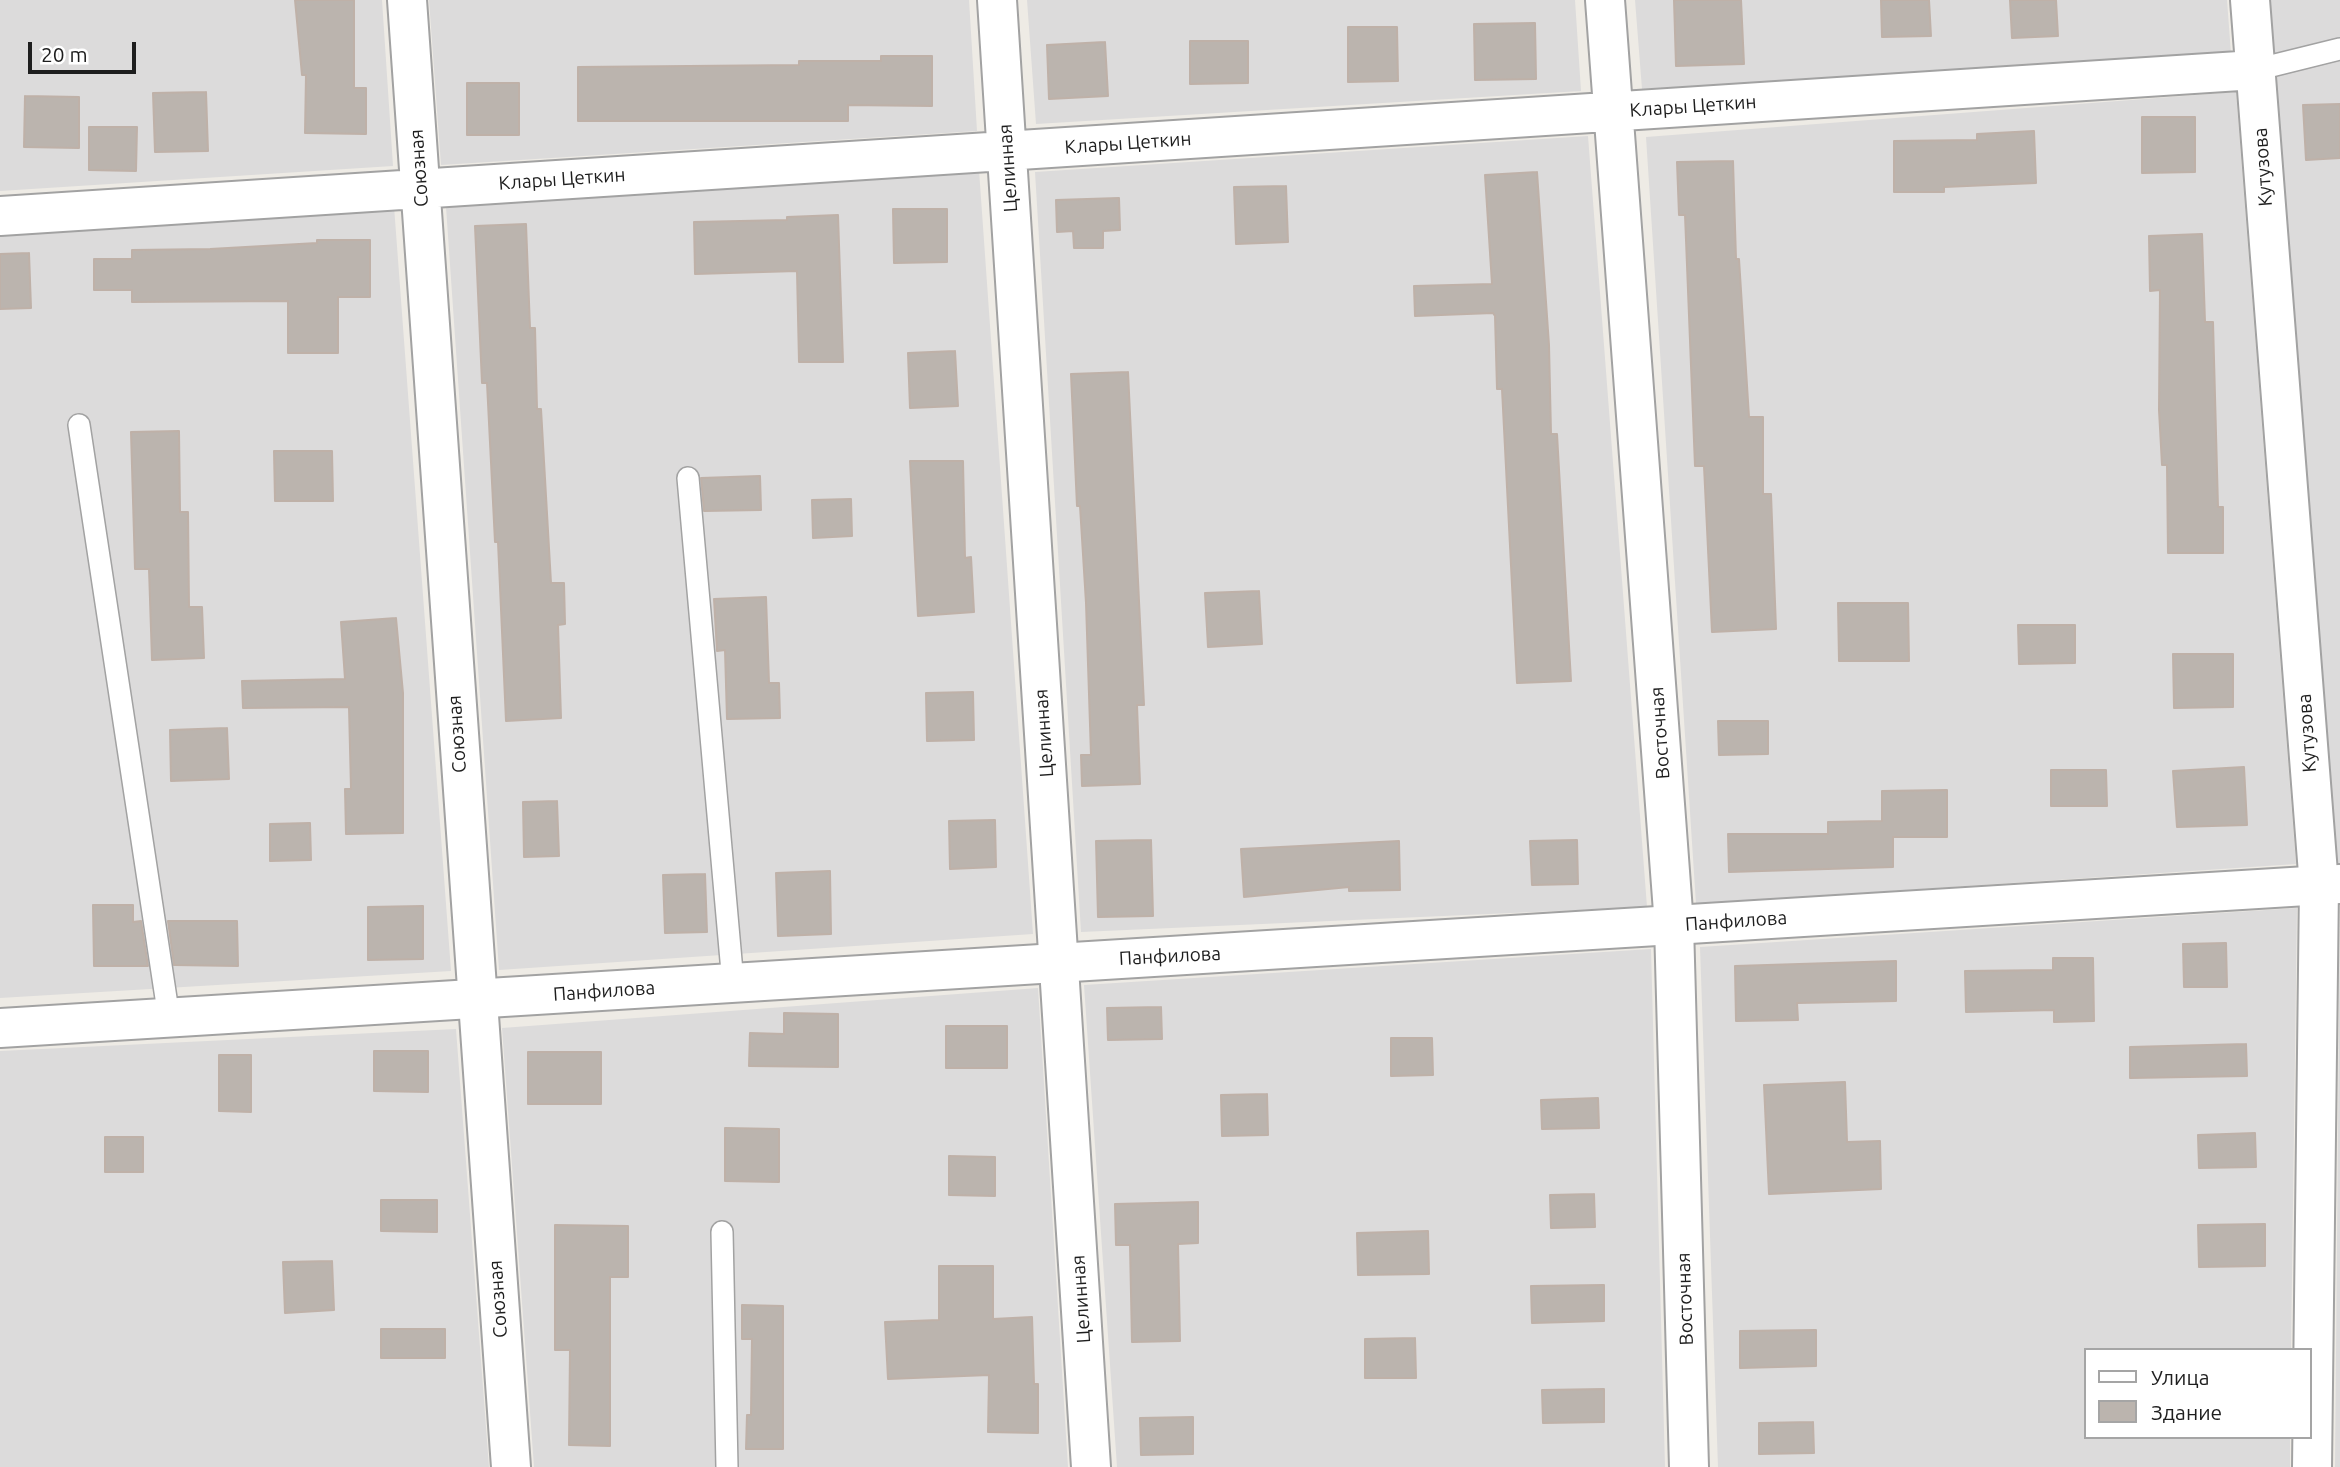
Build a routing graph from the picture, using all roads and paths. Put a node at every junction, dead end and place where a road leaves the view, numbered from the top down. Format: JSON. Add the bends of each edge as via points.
{"nodes":[{"id":1,"x":407,"y":0,"type":"edge"},
{"id":2,"x":997,"y":0,"type":"edge"},
{"id":3,"x":1605,"y":0,"type":"edge"},
{"id":4,"x":2250,"y":0,"type":"edge"},
{"id":5,"x":2340,"y":50,"type":"edge"},
{"id":6,"x":2255,"y":70,"type":"junction"},
{"id":7,"x":1613,"y":111,"type":"junction"},
{"id":8,"x":1007,"y":150,"type":"junction"},
{"id":9,"x":420,"y":188,"type":"junction"},
{"id":10,"x":0,"y":216,"type":"edge"},
{"id":11,"x":79,"y":425,"type":"dead end"},
{"id":12,"x":688,"y":478,"type":"dead end"},
{"id":13,"x":2330,"y":885,"type":"edge"},
{"id":14,"x":1674,"y":925,"type":"junction"},
{"id":15,"x":1059,"y":963,"type":"junction"},
{"id":16,"x":733,"y":983,"type":"junction"},
{"id":17,"x":475,"y":999,"type":"junction"},
{"id":18,"x":169,"y":1018,"type":"junction"},
{"id":19,"x":0,"y":1028,"type":"edge"},
{"id":20,"x":722,"y":1232,"type":"dead end"},
{"id":21,"x":511,"y":1467,"type":"edge"},
{"id":22,"x":727,"y":1467,"type":"edge"},
{"id":23,"x":1091,"y":1467,"type":"edge"},
{"id":24,"x":1689,"y":1467,"type":"edge"},
{"id":25,"x":2312,"y":1467,"type":"edge"}],
"edges":[{"from":1,"to":9,"type":"street","name":"Союзная"},
{"from":2,"to":8,"type":"street","name":"Целинная"},
{"from":3,"to":7,"type":"street","name":"Восточная"},
{"from":4,"to":6,"type":"street","name":"Кутузова"},
{"from":5,"to":6,"type":"lane"},
{"from":6,"to":7,"type":"street","name":"Клары Цеткин"},
{"from":6,"to":13,"type":"street","name":"Кутузова"},
{"from":7,"to":8,"type":"street","name":"Клары Цеткин"},
{"from":7,"to":14,"type":"street","name":"Восточная"},
{"from":8,"to":9,"type":"street","name":"Клары Цеткин"},
{"from":8,"to":15,"type":"street","name":"Целинная"},
{"from":9,"to":10,"type":"street","name":"Клары Цеткин"},
{"from":9,"to":17,"type":"street","name":"Союзная"},
{"from":11,"to":18,"type":"lane"},
{"from":12,"to":16,"type":"lane"},
{"from":13,"to":14,"type":"street","name":"Панфилова"},
{"from":13,"to":25,"type":"street","name":"Кутузова"},
{"from":14,"to":15,"type":"street","name":"Панфилова"},
{"from":14,"to":24,"type":"street","name":"Восточная"},
{"from":15,"to":16,"type":"street","name":"Панфилова"},
{"from":15,"to":23,"type":"street","name":"Целинная"},
{"from":16,"to":17,"type":"street","name":"Панфилова"},
{"from":17,"to":18,"type":"street","name":"Панфилова"},
{"from":17,"to":21,"type":"street","name":"Союзная"},
{"from":18,"to":19,"type":"street","name":"Панфилова"},
{"from":20,"to":22,"type":"lane"}]}
